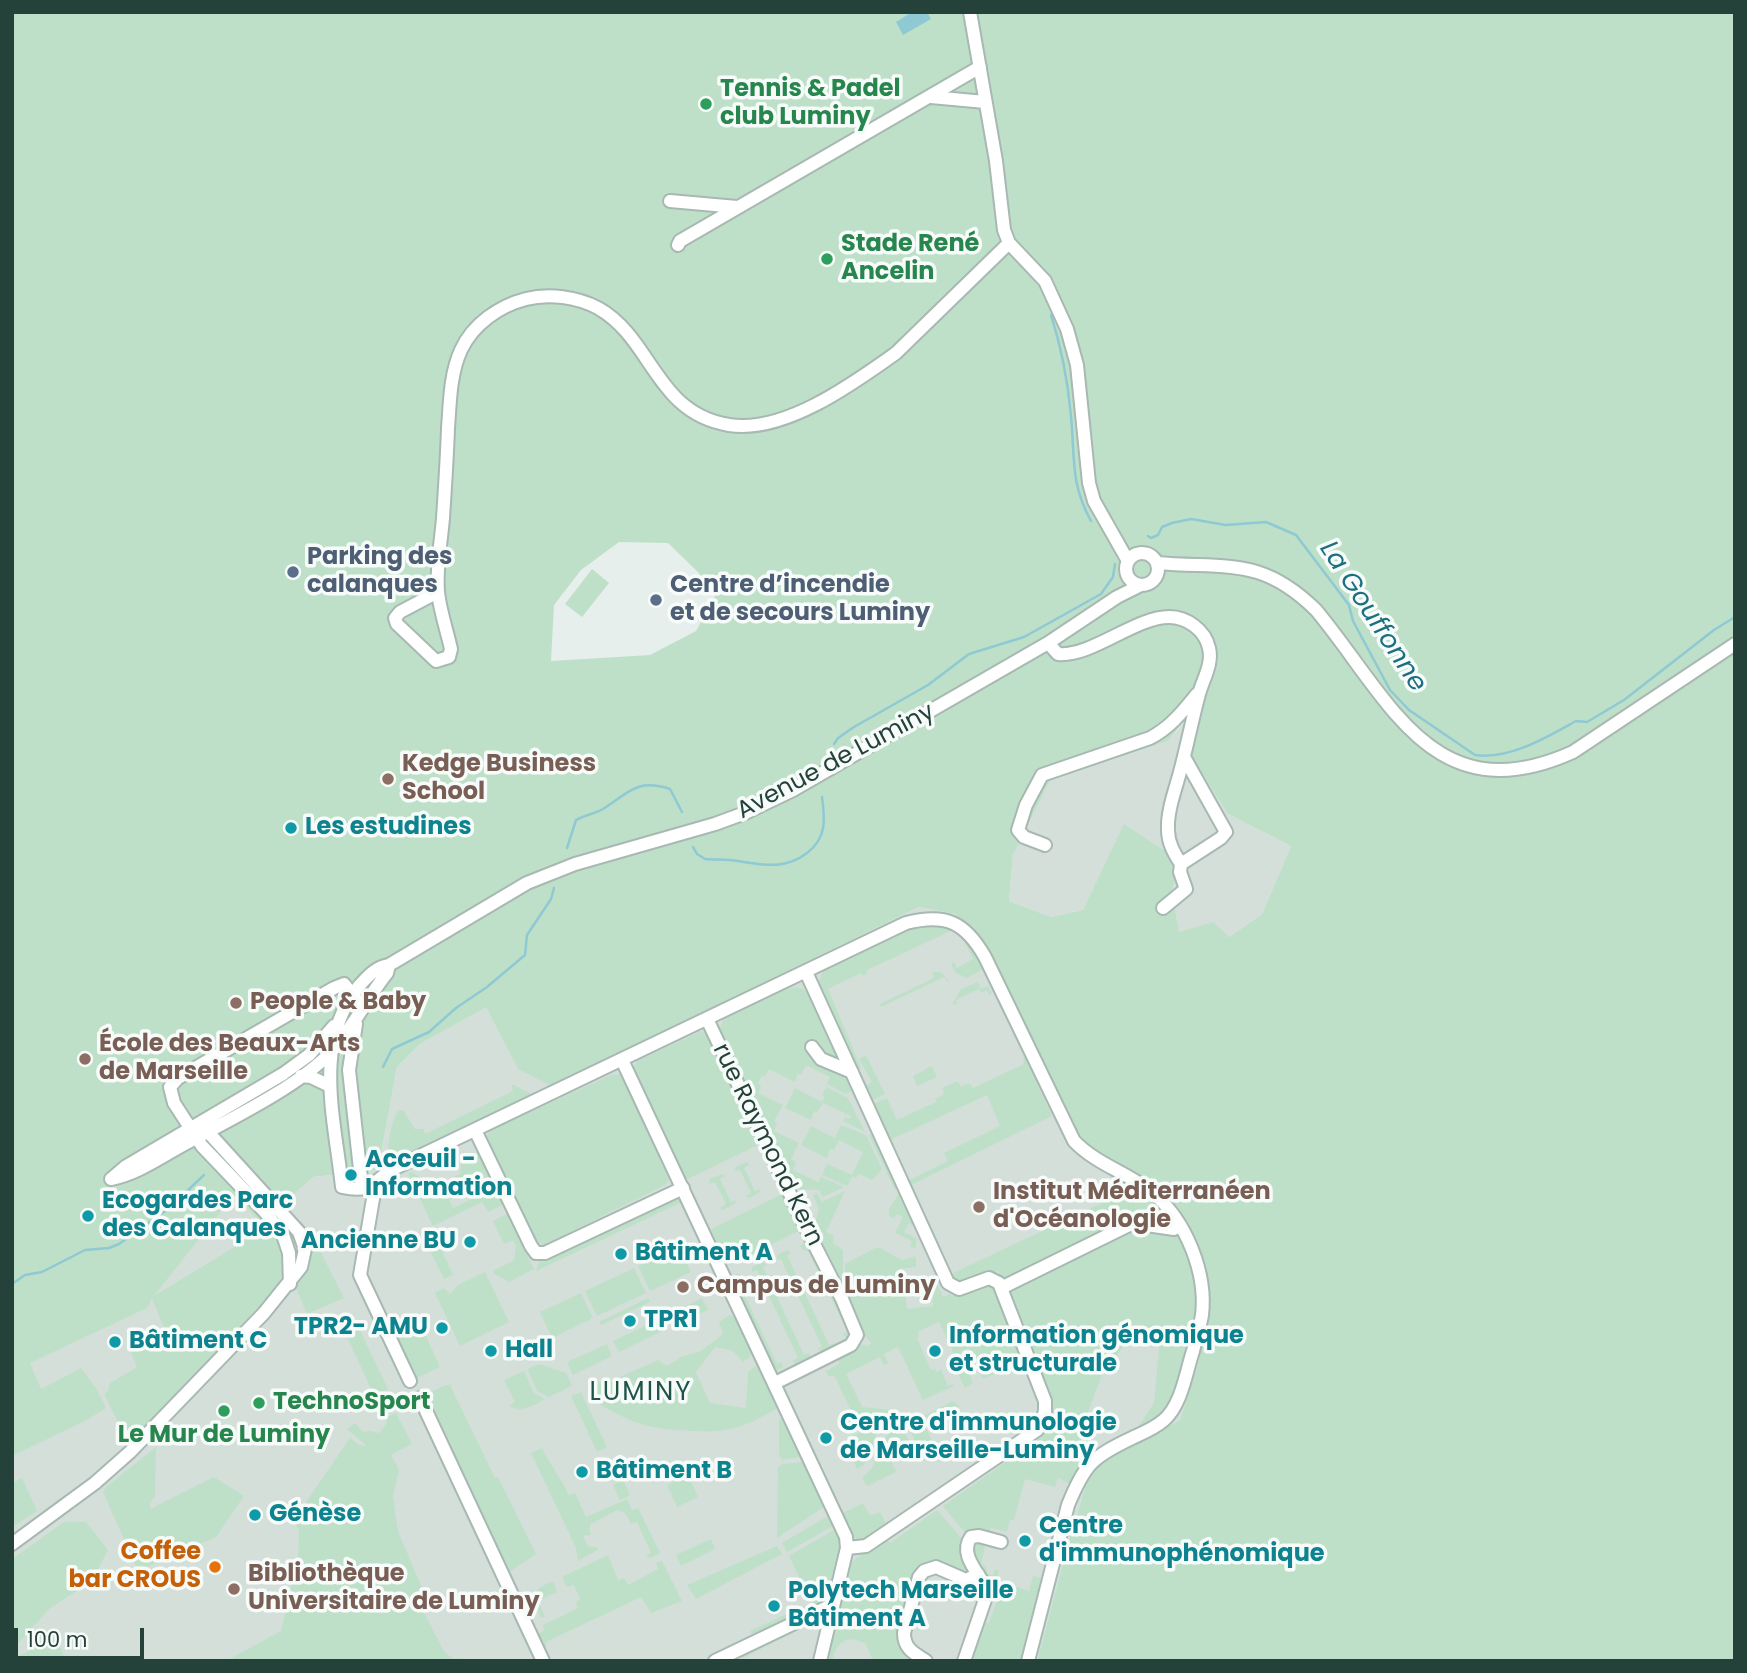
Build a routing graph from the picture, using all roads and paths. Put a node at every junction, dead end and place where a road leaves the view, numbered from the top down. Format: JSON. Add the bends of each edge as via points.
{"nodes":[{"id":1,"x":970,"y":12,"type":"edge"},
{"id":2,"x":980,"y":67,"type":"junction"},
{"id":3,"x":930,"y":97,"type":"junction"},
{"id":4,"x":985,"y":102,"type":"junction"},
{"id":5,"x":670,"y":201,"type":"dead end"},
{"id":6,"x":737,"y":207,"type":"junction"},
{"id":7,"x":1009,"y":243,"type":"junction"},
{"id":8,"x":678,"y":245,"type":"dead end"},
{"id":9,"x":1133,"y":557,"type":"junction"},
{"id":10,"x":1157,"y":569,"type":"junction"},
{"id":11,"x":1128,"y":577,"type":"junction"},
{"id":12,"x":1141,"y":585,"type":"junction"},
{"id":13,"x":438,"y":592,"type":"junction"},
{"id":14,"x":1116,"y":597,"type":"junction"},
{"id":15,"x":1048,"y":643,"type":"junction"},
{"id":16,"x":1735,"y":644,"type":"edge"},
{"id":17,"x":1200,"y":690,"type":"junction"},
{"id":18,"x":1184,"y":757,"type":"junction"},
{"id":19,"x":1045,"y":845,"type":"dead end"},
{"id":20,"x":1181,"y":864,"type":"junction"},
{"id":21,"x":1163,"y":908,"type":"dead end"},
{"id":22,"x":389,"y":965,"type":"junction"},
{"id":23,"x":806,"y":972,"type":"junction"},
{"id":24,"x":352,"y":995,"type":"junction"},
{"id":25,"x":362,"y":1007,"type":"junction"},
{"id":26,"x":342,"y":1016,"type":"junction"},
{"id":27,"x":707,"y":1019,"type":"junction"},
{"id":28,"x":812,"y":1046,"type":"dead end"},
{"id":29,"x":331,"y":1052,"type":"junction"},
{"id":30,"x":622,"y":1060,"type":"junction"},
{"id":31,"x":852,"y":1072,"type":"junction"},
{"id":32,"x":301,"y":1076,"type":"junction"},
{"id":33,"x":330,"y":1086,"type":"junction"},
{"id":34,"x":475,"y":1130,"type":"junction"},
{"id":35,"x":198,"y":1133,"type":"junction"},
{"id":36,"x":358,"y":1153,"type":"junction"},
{"id":37,"x":338,"y":1155,"type":"junction"},
{"id":38,"x":683,"y":1188,"type":"junction"},
{"id":39,"x":368,"y":1190,"type":"junction"},
{"id":40,"x":1180,"y":1226,"type":"junction"},
{"id":41,"x":1001,"y":1289,"type":"junction"},
{"id":42,"x":410,"y":1381,"type":"dead end"},
{"id":43,"x":775,"y":1383,"type":"junction"},
{"id":44,"x":419,"y":1398,"type":"dead end"},
{"id":45,"x":1001,"y":1542,"type":"dead end"},
{"id":46,"x":12,"y":1544,"type":"edge"},
{"id":47,"x":847,"y":1548,"type":"junction"},
{"id":48,"x":978,"y":1574,"type":"junction"},
{"id":49,"x":832,"y":1605,"type":"junction"},
{"id":50,"x":543,"y":1661,"type":"edge"},
{"id":51,"x":715,"y":1661,"type":"edge"},
{"id":52,"x":820,"y":1661,"type":"edge"},
{"id":53,"x":926,"y":1661,"type":"edge"},
{"id":54,"x":964,"y":1661,"type":"edge"},
{"id":55,"x":1028,"y":1661,"type":"edge"}],
"edges":[{"from":1,"to":2,"type":"street"},
{"from":2,"to":3,"type":"street"},
{"from":2,"to":4,"type":"street"},
{"from":3,"to":4,"type":"street"},
{"from":3,"to":6,"type":"street"},
{"from":4,"to":7,"type":"street"},
{"from":5,"to":6,"type":"street"},
{"from":6,"to":8,"type":"street"},
{"from":7,"to":9,"type":"street","via":[[1045,281],[1067,329],[1077,365],[1094,501]]},
{"from":7,"to":13,"type":"street","via":[[896,353],[778,421],[732,425],[684,407],[626,333],[597,308],[549,296],[497,310],[471,333],[461,349],[451,385]]},
{"from":9,"to":10,"type":"street","via":[[1149,555]]},
{"from":9,"to":11,"type":"street","via":[[1126,569]]},
{"from":10,"to":12,"type":"street","via":[[1149,584]]},
{"from":10,"to":16,"type":"street","via":[[1239,566],[1285,584],[1317,610],[1414,735],[1451,759],[1492,770],[1547,764],[1573,752]]},
{"from":11,"to":12,"type":"street"},
{"from":11,"to":14,"type":"street","name":"Avenue de Luminy"},
{"from":12,"to":14,"type":"street","name":"Avenue de Luminy"},
{"from":13,"to":13,"type":"street","via":[[395,618],[436,661],[449,657],[451,649]]},
{"from":14,"to":15,"type":"street","name":"Avenue de Luminy"},
{"from":15,"to":17,"type":"street","via":[[1058,654],[1072,654],[1159,619],[1179,619],[1195,626],[1209,648],[1209,666]]},
{"from":15,"to":22,"type":"street","name":"Avenue de Luminy","via":[[764,805],[527,883]]},
{"from":17,"to":18,"type":"street"},
{"from":17,"to":19,"type":"street","via":[[1162,732],[1042,775],[1018,830]]},
{"from":18,"to":20,"type":"street","via":[[1168,829],[1169,842]]},
{"from":18,"to":20,"type":"street","via":[[1226,832]]},
{"from":20,"to":21,"type":"street","via":[[1186,889]]},
{"from":22,"to":24,"type":"street","name":"Avenue de Luminy","via":[[379,967]]},
{"from":22,"to":25,"type":"street","name":"Avenue de Luminy"},
{"from":23,"to":27,"type":"street"},
{"from":23,"to":31,"type":"street"},
{"from":23,"to":40,"type":"street","via":[[906,923],[923,919],[955,923],[985,957],[1074,1141],[1096,1160],[1154,1194]]},
{"from":24,"to":25,"type":"street"},
{"from":24,"to":26,"type":"street","name":"Avenue de Luminy"},
{"from":24,"to":35,"type":"street","via":[[344,984],[334,988],[178,1078],[170,1095],[183,1119]]},
{"from":25,"to":29,"type":"street","name":"Avenue de Luminy"},
{"from":25,"to":36,"type":"street","name":"Avenue de Luminy","via":[[349,1070]]},
{"from":26,"to":29,"type":"street","name":"Avenue de Luminy"},
{"from":26,"to":35,"type":"street","name":"Avenue de Luminy","via":[[309,1055]]},
{"from":27,"to":30,"type":"street"},
{"from":27,"to":43,"type":"street","name":"rue Raymond Kern","via":[[857,1335],[851,1345]]},
{"from":28,"to":31,"type":"street","via":[[821,1059]]},
{"from":29,"to":32,"type":"street","name":"Avenue de Luminy"},
{"from":29,"to":33,"type":"street","name":"Avenue de Luminy"},
{"from":30,"to":34,"type":"street"},
{"from":30,"to":38,"type":"street"},
{"from":31,"to":41,"type":"street","via":[[948,1283],[959,1289],[989,1278]]},
{"from":32,"to":33,"type":"street"},
{"from":32,"to":35,"type":"street","name":"Avenue de Luminy"},
{"from":33,"to":37,"type":"street","name":"Avenue de Luminy"},
{"from":34,"to":38,"type":"street","via":[[536,1253],[545,1253]]},
{"from":34,"to":39,"type":"street","via":[[387,1173]]},
{"from":35,"to":35,"type":"street","name":"Avenue de Luminy","via":[[125,1167],[111,1180],[128,1176]]},
{"from":35,"to":46,"type":"street","via":[[299,1232],[304,1258],[297,1275],[130,1452]]},
{"from":36,"to":37,"type":"street"},
{"from":36,"to":39,"type":"street","name":"Avenue de Luminy"},
{"from":37,"to":39,"type":"street","name":"Avenue de Luminy","via":[[342,1187]]},
{"from":38,"to":43,"type":"street"},
{"from":39,"to":42,"type":"street","name":"Avenue de Luminy","via":[[360,1275]]},
{"from":40,"to":41,"type":"street","via":[[1133,1223]]},
{"from":40,"to":55,"type":"street","via":[[1198,1270],[1202,1313],[1174,1408],[1150,1429],[1097,1457],[1078,1480]]},
{"from":41,"to":47,"type":"street","via":[[1045,1401],[1037,1430],[866,1546]]},
{"from":43,"to":47,"type":"street"},
{"from":44,"to":50,"type":"street"},
{"from":45,"to":48,"type":"street","via":[[979,1536],[967,1542],[966,1553]]},
{"from":47,"to":49,"type":"street"},
{"from":48,"to":53,"type":"street","via":[[967,1580],[936,1567],[919,1577],[904,1642]]},
{"from":48,"to":54,"type":"street","via":[[988,1591]]},
{"from":49,"to":51,"type":"street"},
{"from":49,"to":52,"type":"street"}]}
